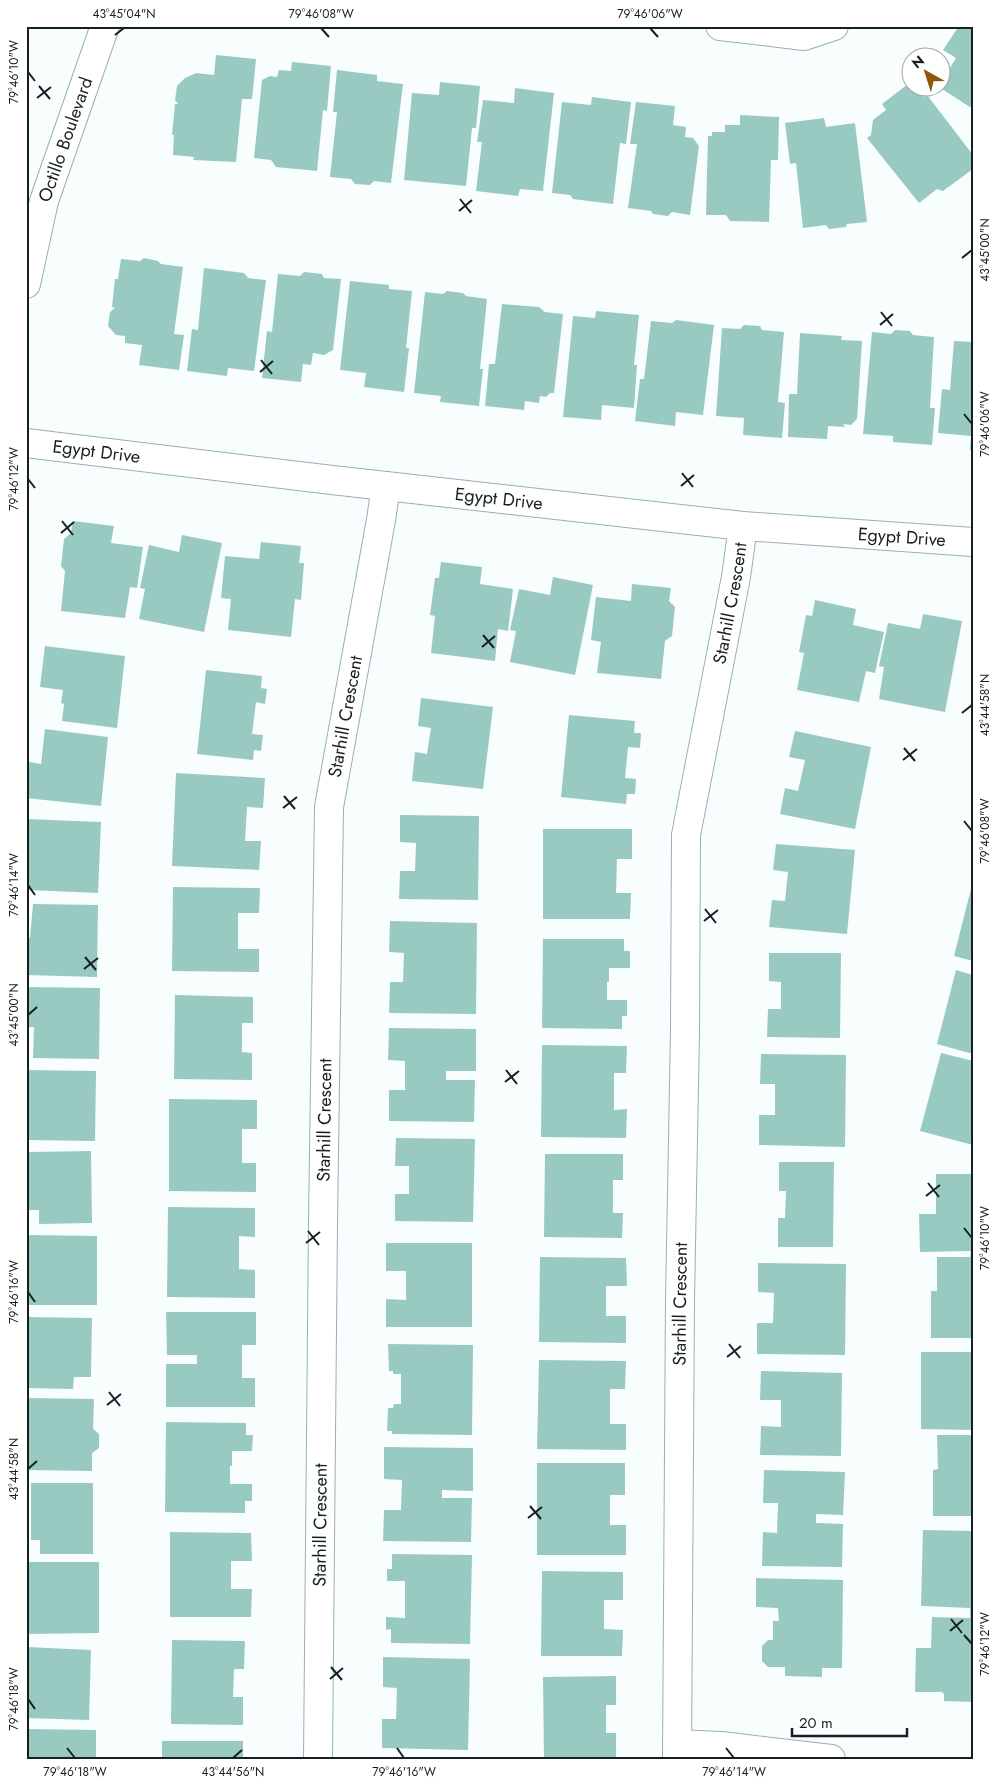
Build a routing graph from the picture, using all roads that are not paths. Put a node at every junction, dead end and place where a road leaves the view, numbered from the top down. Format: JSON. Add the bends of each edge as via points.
{"nodes":[{"id":1,"x":105,"y":26,"type":"edge"},
{"id":2,"x":720,"y":26,"type":"edge"},
{"id":3,"x":834,"y":26,"type":"edge"},
{"id":4,"x":26,"y":284,"type":"edge"},
{"id":5,"x":26,"y":443,"type":"edge"},
{"id":6,"x":386,"y":486,"type":"junction"},
{"id":7,"x":743,"y":526,"type":"junction"},
{"id":8,"x":973,"y":542,"type":"edge"},
{"id":9,"x":677,"y":1751,"type":"edge"},
{"id":10,"x":318,"y":1759,"type":"edge"},
{"id":11,"x":831,"y":1759,"type":"edge"}],
"edges":[{"from":1,"to":4,"type":"street","name":"Octillo Boulevard","via":[[44,201]]},
{"from":2,"to":3,"type":"street","via":[[804,36]]},
{"from":5,"to":6,"type":"street","name":"Egypt Drive"},
{"from":6,"to":7,"type":"street","name":"Egypt Drive"},
{"from":6,"to":10,"type":"street","name":"Starhill Crescent","via":[[329,807]]},
{"from":7,"to":8,"type":"street","name":"Egypt Drive"},
{"from":7,"to":9,"type":"street","name":"Starhill Crescent","via":[[686,835]]},
{"from":9,"to":11,"type":"street","via":[[721,1746]]}]}
